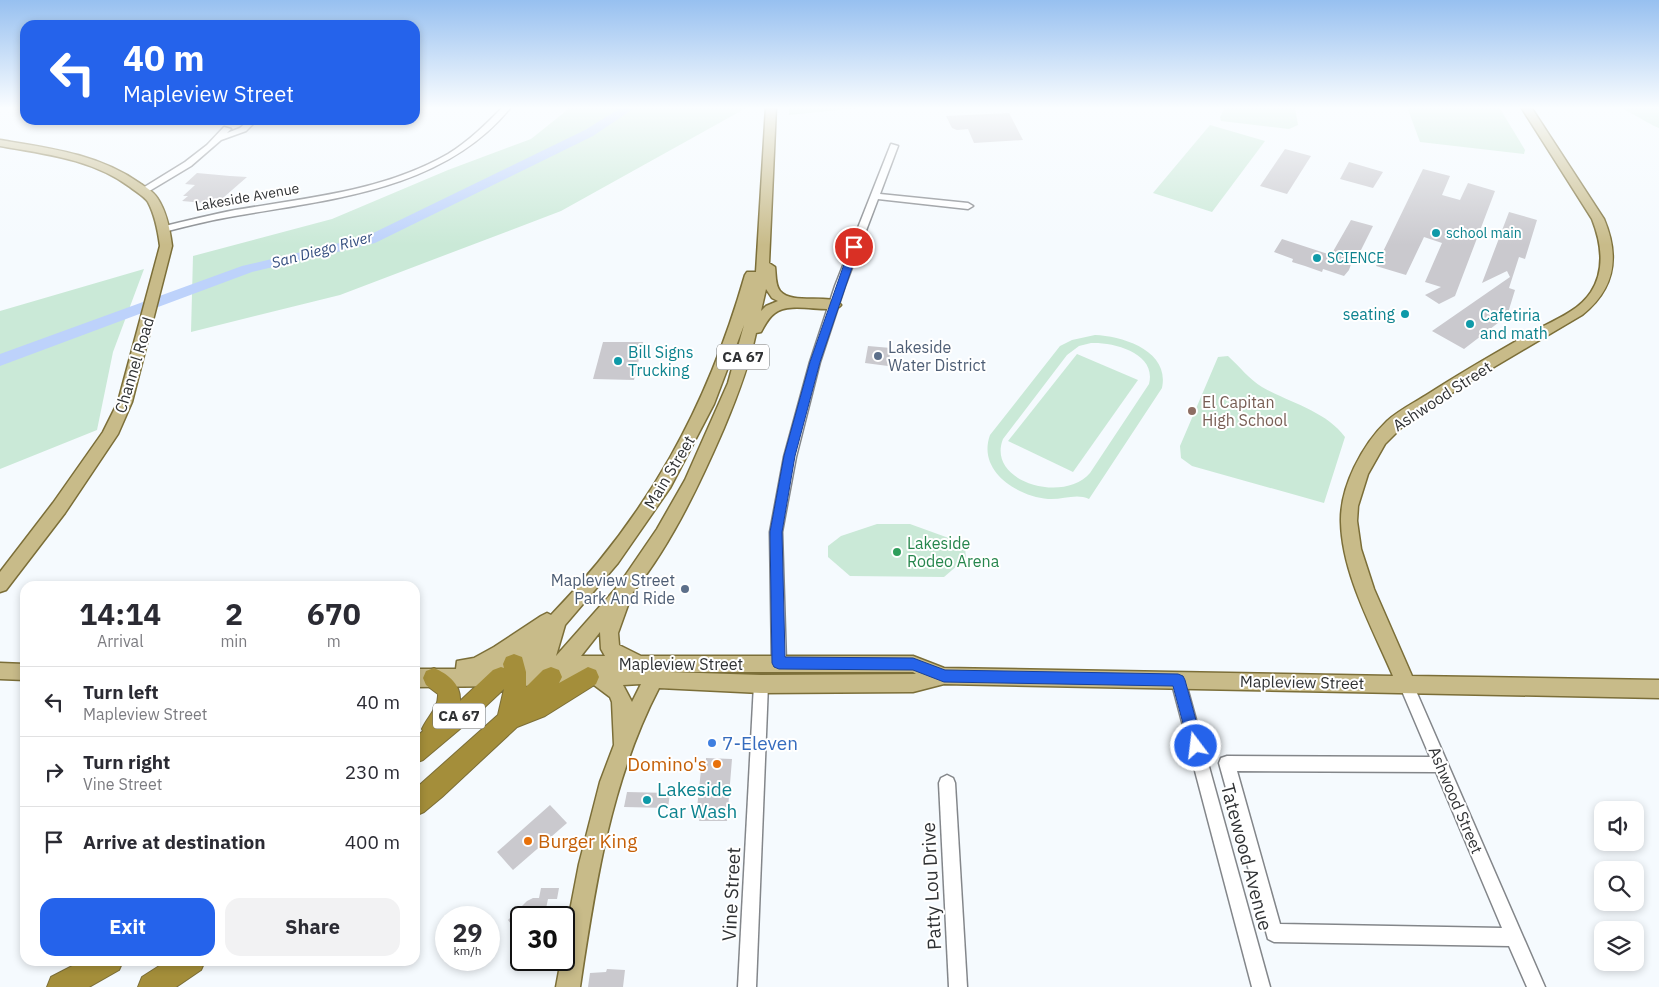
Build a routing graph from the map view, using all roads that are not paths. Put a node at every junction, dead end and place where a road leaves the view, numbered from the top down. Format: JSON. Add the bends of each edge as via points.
{"nodes":[{"id":1,"x":49,"y":153,"type":"edge"},
{"id":2,"x":201,"y":153,"type":"edge"},
{"id":3,"x":455,"y":153,"type":"edge"},
{"id":4,"x":769,"y":153,"type":"edge"},
{"id":5,"x":891,"y":153,"type":"edge"},
{"id":6,"x":1556,"y":153,"type":"edge"},
{"id":7,"x":143,"y":191,"type":"junction"},
{"id":8,"x":874,"y":196,"type":"junction"},
{"id":9,"x":968,"y":206,"type":"dead end"},
{"id":10,"x":765,"y":225,"type":"junction"},
{"id":11,"x":164,"y":229,"type":"junction"},
{"id":12,"x":799,"y":302,"type":"junction"},
{"id":13,"x":834,"y":306,"type":"junction"},
{"id":14,"x":747,"y":344,"type":"junction"},
{"id":15,"x":0,"y":585,"type":"edge"},
{"id":16,"x":624,"y":591,"type":"junction"},
{"id":17,"x":561,"y":616,"type":"junction"},
{"id":18,"x":779,"y":663,"type":"junction"},
{"id":19,"x":470,"y":667,"type":"junction"},
{"id":20,"x":554,"y":668,"type":"junction"},
{"id":21,"x":654,"y":668,"type":"junction"},
{"id":22,"x":0,"y":671,"type":"edge"},
{"id":23,"x":20,"y":672,"type":"edge"},
{"id":24,"x":511,"y":673,"type":"junction"},
{"id":25,"x":421,"y":675,"type":"edge"},
{"id":26,"x":944,"y":676,"type":"junction"},
{"id":27,"x":593,"y":677,"type":"junction"},
{"id":28,"x":1178,"y":680,"type":"junction"},
{"id":29,"x":761,"y":684,"type":"junction"},
{"id":30,"x":1406,"y":684,"type":"junction"},
{"id":31,"x":1659,"y":688,"type":"edge"},
{"id":32,"x":507,"y":722,"type":"junction"},
{"id":33,"x":420,"y":745,"type":"edge"},
{"id":34,"x":420,"y":748,"type":"edge"},
{"id":35,"x":622,"y":748,"type":"junction"},
{"id":36,"x":1441,"y":765,"type":"junction"},
{"id":37,"x":947,"y":783,"type":"dead end"},
{"id":38,"x":420,"y":800,"type":"edge"},
{"id":39,"x":1514,"y":937,"type":"junction"},
{"id":40,"x":101,"y":966,"type":"edge"},
{"id":41,"x":184,"y":966,"type":"edge"},
{"id":42,"x":61,"y":987,"type":"edge"},
{"id":43,"x":152,"y":987,"type":"edge"},
{"id":44,"x":568,"y":987,"type":"edge"},
{"id":45,"x":747,"y":987,"type":"edge"},
{"id":46,"x":958,"y":987,"type":"edge"},
{"id":47,"x":1261,"y":987,"type":"edge"},
{"id":48,"x":1536,"y":987,"type":"edge"}],
"edges":[{"from":1,"to":7,"type":"main road","via":[[108,168]]},
{"from":2,"to":7,"type":"street","via":[[174,175]]},
{"from":3,"to":11,"type":"street","name":"Lakeside Avenue","via":[[378,186],[337,197],[242,212]]},
{"from":4,"to":10,"type":"main road","name":"Main Street","number":"CA 67"},
{"from":5,"to":8,"type":"street"},
{"from":6,"to":30,"type":"main road","name":"Ashwood Street","via":[[1598,218],[1605,235],[1608,259],[1602,284],[1595,296],[1572,316],[1393,424],[1363,470],[1350,506],[1349,533],[1354,561]]},
{"from":7,"to":11,"type":"main road","via":[[151,198]]},
{"from":8,"to":9,"type":"street"},
{"from":8,"to":13,"type":"street"},
{"from":10,"to":12,"type":"main road","via":[[773,291],[776,296]]},
{"from":10,"to":14,"type":"main road","name":"Main Street","number":"CA 67","via":[[762,276]]},
{"from":10,"to":17,"type":"main road","name":"Main Street","number":"CA 67","via":[[743,313],[719,380],[685,449],[628,537]]},
{"from":11,"to":15,"type":"main road","name":"Channel Road","via":[[166,246],[161,270],[125,402],[110,434]]},
{"from":12,"to":13,"type":"main road"},
{"from":12,"to":14,"type":"main road","via":[[769,309]]},
{"from":13,"to":18,"type":"street","via":[[790,456],[776,532]]},
{"from":14,"to":16,"type":"main road","name":"Main Street","number":"CA 67","via":[[735,383],[693,482]]},
{"from":16,"to":20,"type":"main road","name":"Main Street","number":"CA 67"},
{"from":16,"to":21,"type":"main road","via":[[609,633],[610,649],[617,655]]},
{"from":17,"to":19,"type":"main road","via":[[543,623],[501,653]]},
{"from":17,"to":20,"type":"main road","via":[[548,652]]},
{"from":17,"to":24,"type":"main road","name":"Main Street","number":"CA 67"},
{"from":18,"to":21,"type":"main road","name":"Mapleview Street"},
{"from":18,"to":26,"type":"main road","name":"Mapleview Street","via":[[913,664]]},
{"from":19,"to":24,"type":"main road","name":"Mapleview Street"},
{"from":19,"to":25,"type":"main road","name":"Mapleview Street"},
{"from":20,"to":21,"type":"main road","name":"Mapleview Street"},
{"from":20,"to":24,"type":"main road","name":"Mapleview Street"},
{"from":20,"to":27,"type":"main road","name":"Mapleview Street"},
{"from":20,"to":32,"type":"highway","number":"CA 67"},
{"from":21,"to":27,"type":"main road","name":"Mapleview Street","via":[[643,676]]},
{"from":21,"to":29,"type":"main road","name":"Mapleview Street","via":[[670,681]]},
{"from":21,"to":35,"type":"main road"},
{"from":22,"to":23,"type":"main road"},
{"from":24,"to":25,"type":"main road","name":"Mapleview Street"},
{"from":24,"to":32,"type":"highway"},
{"from":24,"to":34,"type":"highway","number":"CA 67"},
{"from":25,"to":33,"type":"highway","via":[[446,687],[450,693],[448,706]]},
{"from":26,"to":28,"type":"main road","name":"Mapleview Street"},
{"from":26,"to":29,"type":"main road","name":"Mapleview Street","via":[[913,683]]},
{"from":27,"to":32,"type":"highway"},
{"from":27,"to":35,"type":"main road","via":[[617,691],[622,702]]},
{"from":28,"to":30,"type":"main road","name":"Mapleview Street"},
{"from":28,"to":47,"type":"street","name":"Tatewood Avenue"},
{"from":29,"to":45,"type":"street","name":"Vine Street"},
{"from":30,"to":31,"type":"main road","name":"Mapleview Street"},
{"from":30,"to":36,"type":"street","name":"Ashwood Street"},
{"from":32,"to":38,"type":"highway","number":"CA 67"},
{"from":35,"to":44,"type":"main road","via":[[593,852]]},
{"from":36,"to":39,"type":"street","name":"Ashwood Street"},
{"from":36,"to":39,"type":"street","via":[[1227,763],[1274,933]]},
{"from":37,"to":46,"type":"street","name":"Patty Lou Drive"},
{"from":39,"to":48,"type":"street","name":"Ashwood Street"},
{"from":40,"to":42,"type":"highway"},
{"from":41,"to":43,"type":"highway"}]}
